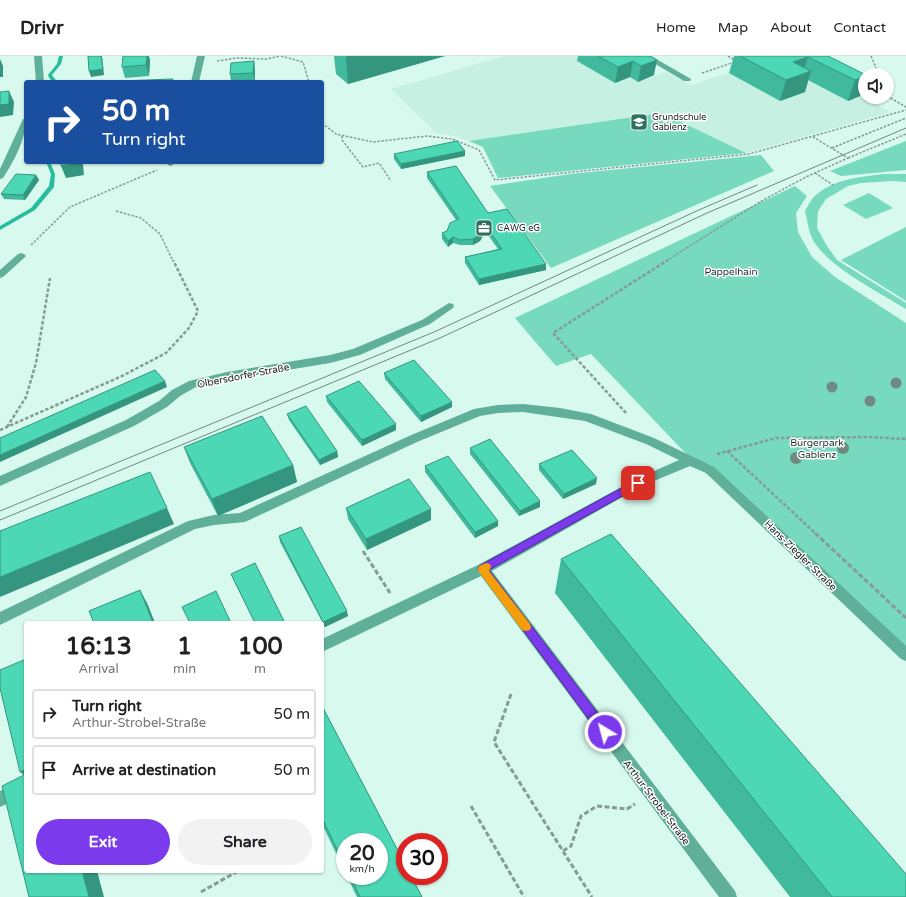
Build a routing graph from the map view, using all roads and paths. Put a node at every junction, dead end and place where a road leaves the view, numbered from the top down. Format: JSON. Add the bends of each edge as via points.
{"nodes":[{"id":1,"x":38,"y":56,"type":"edge"},
{"id":2,"x":201,"y":56,"type":"edge"},
{"id":3,"x":280,"y":56,"type":"edge"},
{"id":4,"x":646,"y":56,"type":"edge"},
{"id":5,"x":728,"y":56,"type":"edge"},
{"id":6,"x":871,"y":56,"type":"edge"},
{"id":7,"x":211,"y":62,"type":"dead end"},
{"id":8,"x":876,"y":68,"type":"edge"},
{"id":9,"x":687,"y":79,"type":"joint"},
{"id":10,"x":40,"y":80,"type":"edge"},
{"id":11,"x":195,"y":80,"type":"edge"},
{"id":12,"x":308,"y":80,"type":"edge"},
{"id":13,"x":894,"y":100,"type":"edge"},
{"id":14,"x":906,"y":106,"type":"edge"},
{"id":15,"x":906,"y":110,"type":"edge"},
{"id":16,"x":906,"y":118,"type":"edge"},
{"id":17,"x":24,"y":126,"type":"edge"},
{"id":18,"x":324,"y":126,"type":"edge"},
{"id":19,"x":906,"y":134,"type":"edge"},
{"id":20,"x":342,"y":136,"type":"junction"},
{"id":21,"x":813,"y":137,"type":"junction"},
{"id":22,"x":832,"y":148,"type":"junction"},
{"id":23,"x":848,"y":158,"type":"junction"},
{"id":24,"x":168,"y":164,"type":"edge"},
{"id":25,"x":815,"y":173,"type":"junction"},
{"id":26,"x":0,"y":176,"type":"edge"},
{"id":27,"x":391,"y":181,"type":"dead end"},
{"id":28,"x":833,"y":185,"type":"dead end"},
{"id":29,"x":116,"y":211,"type":"dead end"},
{"id":30,"x":21,"y":256,"type":"joint"},
{"id":31,"x":0,"y":275,"type":"edge"},
{"id":32,"x":50,"y":278,"type":"dead end"},
{"id":33,"x":449,"y":306,"type":"dead end"},
{"id":34,"x":628,"y":416,"type":"dead end"},
{"id":35,"x":7,"y":427,"type":"junction"},
{"id":36,"x":0,"y":430,"type":"edge"},
{"id":37,"x":906,"y":439,"type":"edge"},
{"id":38,"x":728,"y":451,"type":"junction"},
{"id":39,"x":692,"y":460,"type":"junction"},
{"id":40,"x":0,"y":481,"type":"edge"},
{"id":41,"x":363,"y":551,"type":"dead end"},
{"id":42,"x":483,"y":569,"type":"junction"},
{"id":43,"x":400,"y":608,"type":"junction"},
{"id":44,"x":906,"y":618,"type":"edge"},
{"id":45,"x":0,"y":619,"type":"edge"},
{"id":46,"x":324,"y":645,"type":"edge"},
{"id":47,"x":906,"y":655,"type":"edge"},
{"id":48,"x":510,"y":694,"type":"dead end"},
{"id":49,"x":24,"y":788,"type":"edge"},
{"id":50,"x":651,"y":793,"type":"junction"},
{"id":51,"x":0,"y":799,"type":"edge"},
{"id":52,"x":471,"y":806,"type":"dead end"},
{"id":53,"x":563,"y":851,"type":"junction"},
{"id":54,"x":234,"y":873,"type":"edge"},
{"id":55,"x":200,"y":892,"type":"dead end"},
{"id":56,"x":524,"y":897,"type":"edge"},
{"id":57,"x":592,"y":897,"type":"edge"},
{"id":58,"x":729,"y":897,"type":"edge"}],
"edges":[{"from":1,"to":10,"type":"street"},
{"from":2,"to":11,"type":"street"},
{"from":3,"to":7,"type":"path"},
{"from":3,"to":12,"type":"path","via":[[303,62]]},
{"from":4,"to":9,"type":"street"},
{"from":5,"to":9,"type":"path","via":[[737,61]]},
{"from":6,"to":8,"type":"path"},
{"from":13,"to":14,"type":"path"},
{"from":15,"to":21,"type":"path"},
{"from":16,"to":22,"type":"path"},
{"from":17,"to":26,"type":"street"},
{"from":18,"to":20,"type":"path"},
{"from":19,"to":23,"type":"path"},
{"from":20,"to":21,"type":"path","via":[[372,142],[427,136],[452,139],[478,150],[494,180],[749,154]]},
{"from":20,"to":27,"type":"path","via":[[342,140],[363,167],[379,163]]},
{"from":21,"to":22,"type":"path"},
{"from":22,"to":23,"type":"path"},
{"from":23,"to":25,"type":"path"},
{"from":24,"to":30,"type":"path","via":[[70,207]]},
{"from":25,"to":28,"type":"path"},
{"from":25,"to":34,"type":"path","via":[[763,200],[553,333]]},
{"from":29,"to":35,"type":"path","via":[[141,218],[160,234],[198,311],[189,328],[166,353],[122,376]]},
{"from":30,"to":31,"type":"street"},
{"from":32,"to":35,"type":"path","via":[[36,364],[26,398]]},
{"from":33,"to":40,"type":"street","name":"Olbersdorfer Straße","via":[[426,322],[356,352],[193,384],[130,423]]},
{"from":35,"to":36,"type":"path"},
{"from":37,"to":38,"type":"path","via":[[776,438]]},
{"from":38,"to":39,"type":"path"},
{"from":38,"to":44,"type":"path"},
{"from":39,"to":42,"type":"street","via":[[638,483]]},
{"from":39,"to":45,"type":"street","name":"Hans-Ziegler-Straße","via":[[587,417],[523,408],[478,412],[241,518],[192,525]]},
{"from":39,"to":47,"type":"street","name":"Hans-Ziegler-Straße","via":[[724,482]]},
{"from":41,"to":43,"type":"path"},
{"from":42,"to":43,"type":"street"},
{"from":42,"to":50,"type":"street","name":"Arthur-Strobel-Straße"},
{"from":43,"to":46,"type":"street"},
{"from":48,"to":53,"type":"path","via":[[494,742]]},
{"from":49,"to":51,"type":"street"},
{"from":50,"to":53,"type":"path","via":[[627,808],[597,806],[582,816],[571,846]]},
{"from":50,"to":58,"type":"street","name":"Arthur-Strobel-Straße"},
{"from":52,"to":56,"type":"path"},
{"from":53,"to":57,"type":"path"},
{"from":54,"to":55,"type":"path"}]}
